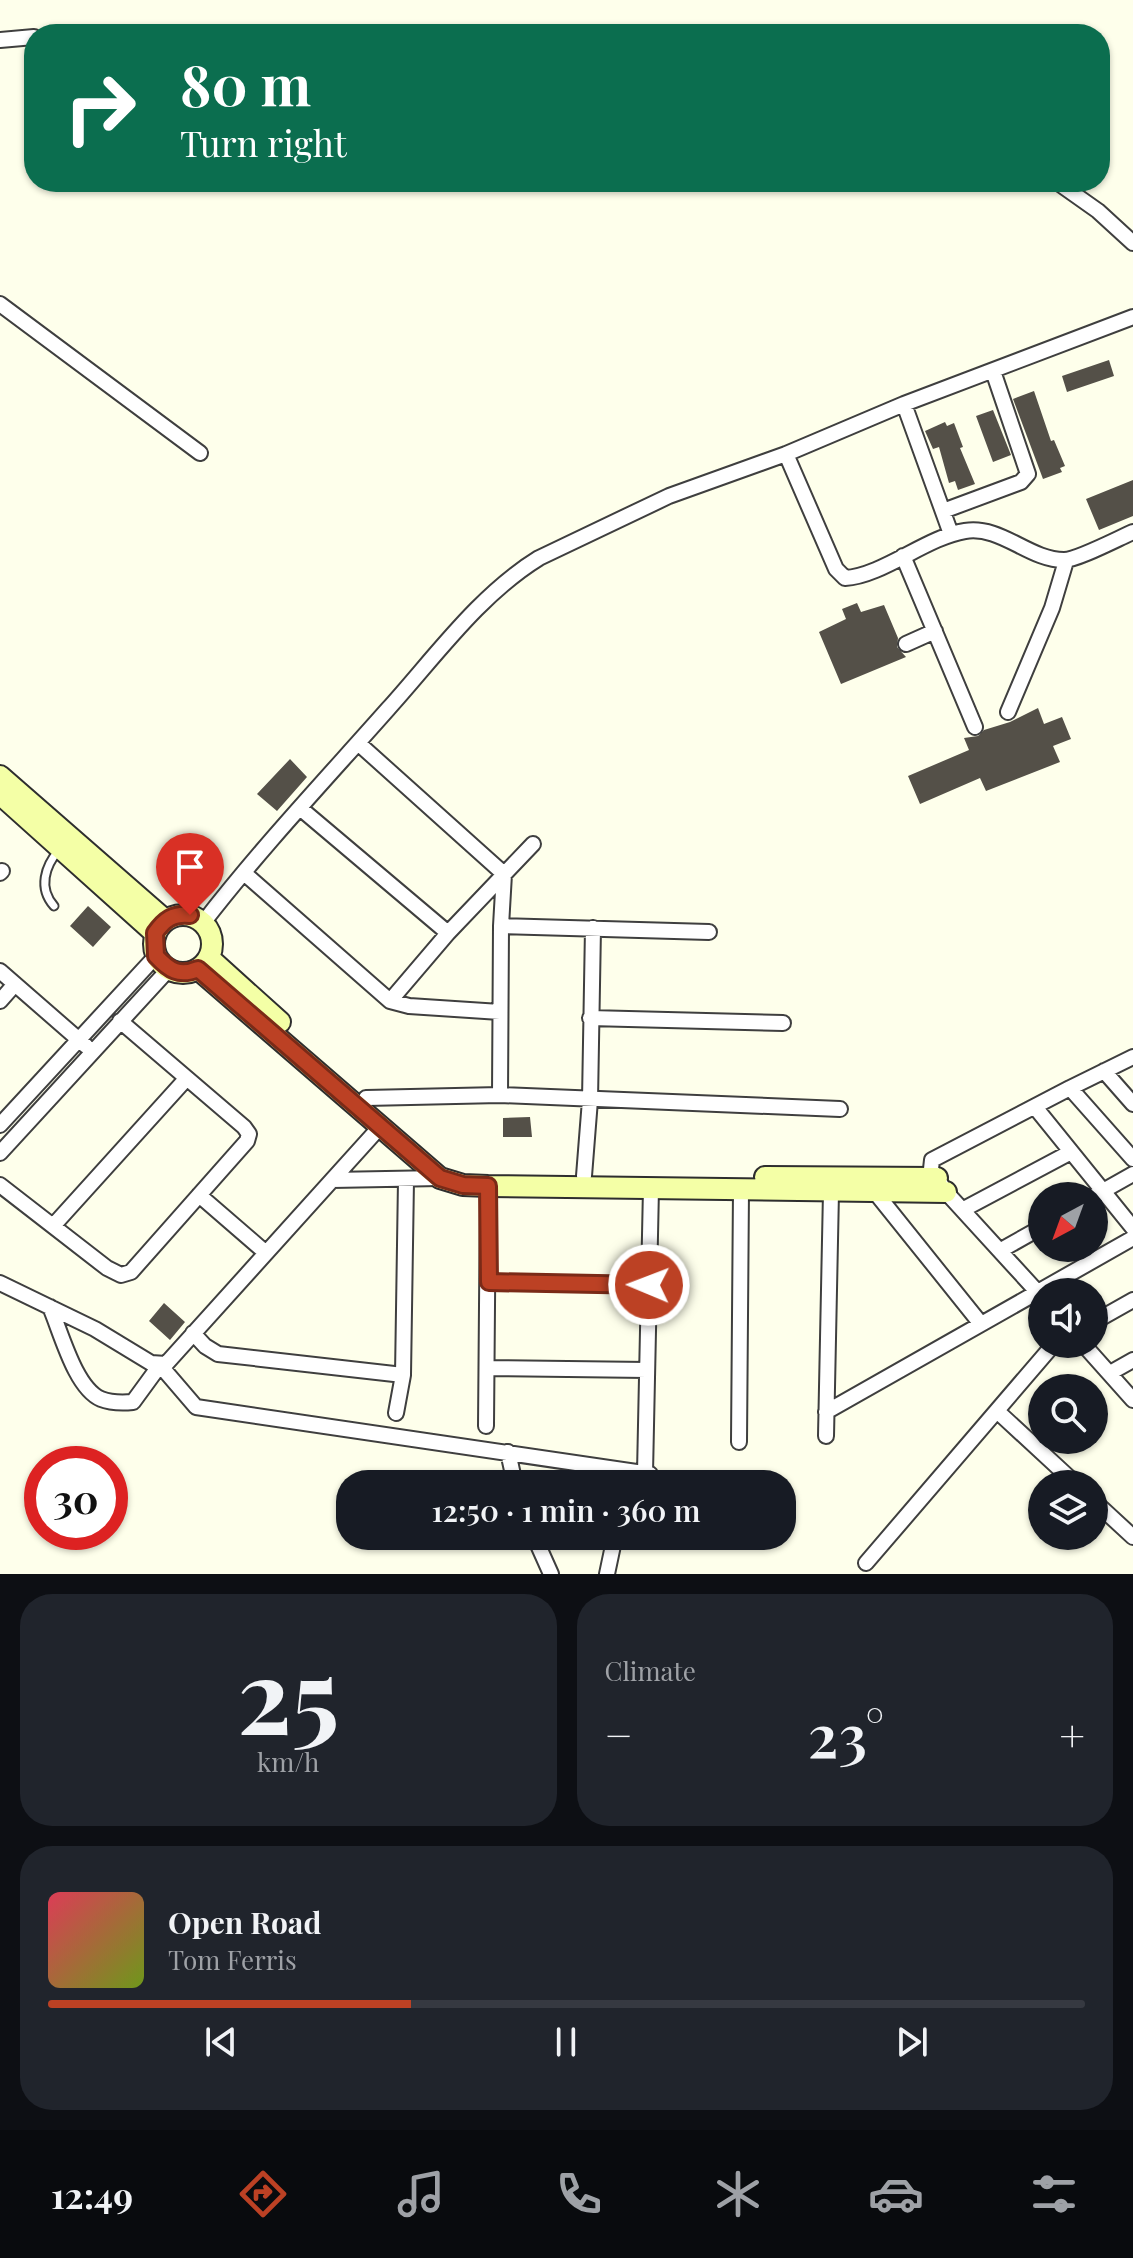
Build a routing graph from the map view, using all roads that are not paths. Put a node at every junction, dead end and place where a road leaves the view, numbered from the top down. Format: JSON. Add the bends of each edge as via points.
{"nodes":[{"id":1,"x":24,"y":38,"type":"edge"},
{"id":2,"x":0,"y":40,"type":"edge"},
{"id":3,"x":1071,"y":192,"type":"edge"},
{"id":4,"x":1133,"y":243,"type":"edge"},
{"id":5,"x":0,"y":304,"type":"edge"},
{"id":6,"x":1133,"y":317,"type":"edge"},
{"id":7,"x":993,"y":371,"type":"junction"},
{"id":8,"x":904,"y":404,"type":"junction"},
{"id":9,"x":200,"y":453,"type":"dead end"},
{"id":10,"x":786,"y":454,"type":"junction"},
{"id":11,"x":943,"y":511,"type":"junction"},
{"id":12,"x":1133,"y":532,"type":"edge"},
{"id":13,"x":951,"y":534,"type":"junction"},
{"id":14,"x":903,"y":556,"type":"junction"},
{"id":15,"x":1066,"y":561,"type":"junction"},
{"id":16,"x":935,"y":631,"type":"junction"},
{"id":17,"x":906,"y":644,"type":"dead end"},
{"id":18,"x":1008,"y":712,"type":"dead end"},
{"id":19,"x":975,"y":727,"type":"dead end"},
{"id":20,"x":358,"y":743,"type":"junction"},
{"id":21,"x":0,"y":776,"type":"edge"},
{"id":22,"x":0,"y":794,"type":"edge"},
{"id":23,"x":300,"y":808,"type":"junction"},
{"id":24,"x":533,"y":844,"type":"dead end"},
{"id":25,"x":61,"y":849,"type":"junction"},
{"id":26,"x":244,"y":873,"type":"junction"},
{"id":27,"x":504,"y":874,"type":"junction"},
{"id":28,"x":54,"y":906,"type":"dead end"},
{"id":29,"x":203,"y":923,"type":"junction"},
{"id":30,"x":501,"y":926,"type":"junction"},
{"id":31,"x":160,"y":927,"type":"junction"},
{"id":32,"x":593,"y":928,"type":"junction"},
{"id":33,"x":709,"y":932,"type":"dead end"},
{"id":34,"x":448,"y":933,"type":"junction"},
{"id":35,"x":162,"y":963,"type":"junction"},
{"id":36,"x":203,"y":963,"type":"junction"},
{"id":37,"x":0,"y":971,"type":"edge"},
{"id":38,"x":15,"y":984,"type":"junction"},
{"id":39,"x":0,"y":1001,"type":"edge"},
{"id":40,"x":390,"y":1001,"type":"junction"},
{"id":41,"x":500,"y":1012,"type":"junction"},
{"id":42,"x":590,"y":1018,"type":"junction"},
{"id":43,"x":120,"y":1021,"type":"junction"},
{"id":44,"x":783,"y":1023,"type":"dead end"},
{"id":45,"x":79,"y":1040,"type":"junction"},
{"id":46,"x":92,"y":1051,"type":"junction"},
{"id":47,"x":1133,"y":1057,"type":"edge"},
{"id":48,"x":1104,"y":1071,"type":"junction"},
{"id":49,"x":186,"y":1079,"type":"junction"},
{"id":50,"x":1070,"y":1088,"type":"junction"},
{"id":51,"x":500,"y":1095,"type":"junction"},
{"id":52,"x":366,"y":1098,"type":"junction"},
{"id":53,"x":590,"y":1100,"type":"junction"},
{"id":54,"x":1133,"y":1104,"type":"edge"},
{"id":55,"x":1035,"y":1107,"type":"junction"},
{"id":56,"x":840,"y":1109,"type":"dead end"},
{"id":57,"x":0,"y":1125,"type":"edge"},
{"id":58,"x":379,"y":1128,"type":"junction"},
{"id":59,"x":1071,"y":1152,"type":"junction"},
{"id":60,"x":0,"y":1153,"type":"edge"},
{"id":61,"x":1133,"y":1159,"type":"edge"},
{"id":62,"x":443,"y":1172,"type":"junction"},
{"id":63,"x":1133,"y":1174,"type":"edge"},
{"id":64,"x":584,"y":1176,"type":"junction"},
{"id":65,"x":332,"y":1180,"type":"junction"},
{"id":66,"x":406,"y":1180,"type":"junction"},
{"id":67,"x":1090,"y":1182,"type":"edge"},
{"id":68,"x":0,"y":1185,"type":"edge"},
{"id":69,"x":871,"y":1185,"type":"junction"},
{"id":70,"x":942,"y":1185,"type":"junction"},
{"id":71,"x":488,"y":1186,"type":"junction"},
{"id":72,"x":651,"y":1188,"type":"junction"},
{"id":73,"x":1108,"y":1188,"type":"edge"},
{"id":74,"x":741,"y":1190,"type":"junction"},
{"id":75,"x":831,"y":1192,"type":"junction"},
{"id":76,"x":199,"y":1195,"type":"junction"},
{"id":77,"x":1108,"y":1204,"type":"edge"},
{"id":78,"x":964,"y":1209,"type":"junction"},
{"id":79,"x":53,"y":1226,"type":"junction"},
{"id":80,"x":1133,"y":1228,"type":"edge"},
{"id":81,"x":1028,"y":1235,"type":"edge"},
{"id":82,"x":1133,"y":1238,"type":"edge"},
{"id":83,"x":1001,"y":1250,"type":"junction"},
{"id":84,"x":266,"y":1253,"type":"junction"},
{"id":85,"x":1068,"y":1278,"type":"edge"},
{"id":86,"x":1028,"y":1281,"type":"edge"},
{"id":87,"x":489,"y":1282,"type":"junction"},
{"id":88,"x":0,"y":1283,"type":"edge"},
{"id":89,"x":649,"y":1285,"type":"junction"},
{"id":90,"x":1133,"y":1300,"type":"edge"},
{"id":91,"x":1028,"y":1301,"type":"edge"},
{"id":92,"x":50,"y":1307,"type":"junction"},
{"id":93,"x":1108,"y":1314,"type":"edge"},
{"id":94,"x":981,"y":1324,"type":"junction"},
{"id":95,"x":193,"y":1333,"type":"junction"},
{"id":96,"x":1042,"y":1358,"type":"edge"},
{"id":97,"x":1096,"y":1358,"type":"edge"},
{"id":98,"x":1133,"y":1360,"type":"edge"},
{"id":99,"x":160,"y":1365,"type":"junction"},
{"id":100,"x":487,"y":1368,"type":"junction"},
{"id":101,"x":647,"y":1370,"type":"junction"},
{"id":102,"x":1110,"y":1373,"type":"junction"},
{"id":103,"x":403,"y":1375,"type":"junction"},
{"id":104,"x":1133,"y":1400,"type":"edge"},
{"id":105,"x":997,"y":1411,"type":"junction"},
{"id":106,"x":826,"y":1412,"type":"junction"},
{"id":107,"x":396,"y":1413,"type":"dead end"},
{"id":108,"x":486,"y":1426,"type":"dead end"},
{"id":109,"x":826,"y":1436,"type":"dead end"},
{"id":110,"x":739,"y":1442,"type":"dead end"},
{"id":111,"x":508,"y":1452,"type":"junction"},
{"id":112,"x":512,"y":1470,"type":"edge"},
{"id":113,"x":611,"y":1470,"type":"edge"},
{"id":114,"x":640,"y":1470,"type":"edge"},
{"id":115,"x":1061,"y":1470,"type":"edge"},
{"id":116,"x":1108,"y":1514,"type":"edge"},
{"id":117,"x":1133,"y":1537,"type":"edge"},
{"id":118,"x":540,"y":1550,"type":"edge"},
{"id":119,"x":612,"y":1550,"type":"edge"},
{"id":120,"x":866,"y":1563,"type":"dead end"},
{"id":121,"x":551,"y":1574,"type":"edge"},
{"id":122,"x":607,"y":1574,"type":"edge"}],
"edges":[{"from":1,"to":2,"type":"street"},
{"from":3,"to":4,"type":"street"},
{"from":5,"to":9,"type":"street"},
{"from":6,"to":7,"type":"street"},
{"from":7,"to":8,"type":"street"},
{"from":7,"to":11,"type":"street","via":[[1028,474],[1021,482]]},
{"from":8,"to":10,"type":"street"},
{"from":8,"to":11,"type":"street"},
{"from":10,"to":14,"type":"street","via":[[839,574],[852,578]]},
{"from":10,"to":20,"type":"street","via":[[669,496],[519,571]]},
{"from":11,"to":13,"type":"street"},
{"from":12,"to":15,"type":"street"},
{"from":13,"to":14,"type":"street"},
{"from":13,"to":15,"type":"street","via":[[989,532]]},
{"from":14,"to":16,"type":"street"},
{"from":15,"to":18,"type":"street"},
{"from":16,"to":17,"type":"street"},
{"from":16,"to":19,"type":"street"},
{"from":20,"to":23,"type":"street"},
{"from":20,"to":27,"type":"street"},
{"from":21,"to":31,"type":"street"},
{"from":22,"to":25,"type":"street"},
{"from":23,"to":26,"type":"street"},
{"from":23,"to":34,"type":"street"},
{"from":24,"to":27,"type":"street"},
{"from":25,"to":28,"type":"lane","via":[[45,873]]},
{"from":25,"to":31,"type":"street"},
{"from":26,"to":29,"type":"street"},
{"from":26,"to":40,"type":"street"},
{"from":27,"to":30,"type":"street"},
{"from":27,"to":34,"type":"street"},
{"from":29,"to":31,"type":"street","via":[[183,914]]},
{"from":29,"to":36,"type":"street","via":[[211,936]]},
{"from":30,"to":32,"type":"street"},
{"from":30,"to":41,"type":"street"},
{"from":31,"to":35,"type":"street"},
{"from":32,"to":33,"type":"street"},
{"from":32,"to":42,"type":"street"},
{"from":34,"to":40,"type":"street"},
{"from":35,"to":36,"type":"street","via":[[184,973]]},
{"from":35,"to":43,"type":"street"},
{"from":35,"to":45,"type":"street"},
{"from":36,"to":52,"type":"street"},
{"from":36,"to":58,"type":"street"},
{"from":37,"to":38,"type":"street"},
{"from":38,"to":39,"type":"street"},
{"from":38,"to":45,"type":"street"},
{"from":40,"to":41,"type":"street"},
{"from":41,"to":51,"type":"street"},
{"from":42,"to":44,"type":"street"},
{"from":42,"to":53,"type":"street"},
{"from":43,"to":46,"type":"street"},
{"from":43,"to":49,"type":"street"},
{"from":45,"to":46,"type":"street"},
{"from":45,"to":57,"type":"street"},
{"from":46,"to":60,"type":"street"},
{"from":47,"to":48,"type":"street"},
{"from":48,"to":50,"type":"street"},
{"from":48,"to":54,"type":"street"},
{"from":49,"to":76,"type":"street","via":[[249,1134]]},
{"from":49,"to":79,"type":"street"},
{"from":50,"to":55,"type":"street"},
{"from":50,"to":61,"type":"street"},
{"from":51,"to":52,"type":"street"},
{"from":51,"to":53,"type":"street"},
{"from":52,"to":62,"type":"street"},
{"from":53,"to":56,"type":"street"},
{"from":53,"to":64,"type":"street"},
{"from":55,"to":59,"type":"street"},
{"from":55,"to":70,"type":"street","via":[[936,1157],[930,1164]]},
{"from":58,"to":62,"type":"street"},
{"from":58,"to":65,"type":"street"},
{"from":59,"to":67,"type":"street"},
{"from":59,"to":78,"type":"street"},
{"from":62,"to":64,"type":"street"},
{"from":62,"to":66,"type":"street"},
{"from":62,"to":71,"type":"street","via":[[463,1185]]},
{"from":63,"to":73,"type":"street"},
{"from":64,"to":69,"type":"street"},
{"from":65,"to":66,"type":"street"},
{"from":65,"to":84,"type":"street"},
{"from":66,"to":103,"type":"street"},
{"from":68,"to":79,"type":"street"},
{"from":69,"to":70,"type":"street"},
{"from":69,"to":75,"type":"street"},
{"from":69,"to":94,"type":"street"},
{"from":70,"to":78,"type":"street"},
{"from":71,"to":72,"type":"street"},
{"from":71,"to":87,"type":"street"},
{"from":72,"to":74,"type":"street"},
{"from":72,"to":89,"type":"street"},
{"from":74,"to":75,"type":"street"},
{"from":74,"to":110,"type":"street"},
{"from":75,"to":106,"type":"street"},
{"from":76,"to":79,"type":"street","via":[[127,1274],[107,1268]]},
{"from":76,"to":84,"type":"street"},
{"from":77,"to":80,"type":"street"},
{"from":78,"to":83,"type":"street"},
{"from":81,"to":83,"type":"street"},
{"from":82,"to":85,"type":"street"},
{"from":83,"to":86,"type":"street"},
{"from":84,"to":95,"type":"street"},
{"from":87,"to":89,"type":"street"},
{"from":87,"to":100,"type":"street"},
{"from":88,"to":92,"type":"street"},
{"from":89,"to":101,"type":"street"},
{"from":90,"to":93,"type":"street"},
{"from":91,"to":94,"type":"street"},
{"from":92,"to":99,"type":"street"},
{"from":92,"to":99,"type":"street","via":[[83,1386],[99,1398],[133,1402]]},
{"from":94,"to":106,"type":"street"},
{"from":95,"to":99,"type":"street"},
{"from":95,"to":103,"type":"street","via":[[218,1354]]},
{"from":96,"to":105,"type":"street"},
{"from":97,"to":102,"type":"street"},
{"from":98,"to":102,"type":"street"},
{"from":99,"to":111,"type":"street","via":[[196,1407]]},
{"from":100,"to":101,"type":"street"},
{"from":100,"to":108,"type":"street"},
{"from":101,"to":114,"type":"street"},
{"from":102,"to":104,"type":"street"},
{"from":103,"to":107,"type":"street"},
{"from":105,"to":115,"type":"street"},
{"from":105,"to":120,"type":"street"},
{"from":106,"to":109,"type":"street"},
{"from":111,"to":112,"type":"street"},
{"from":111,"to":113,"type":"street"},
{"from":116,"to":117,"type":"street"},
{"from":118,"to":121,"type":"street"},
{"from":119,"to":122,"type":"street"}]}
